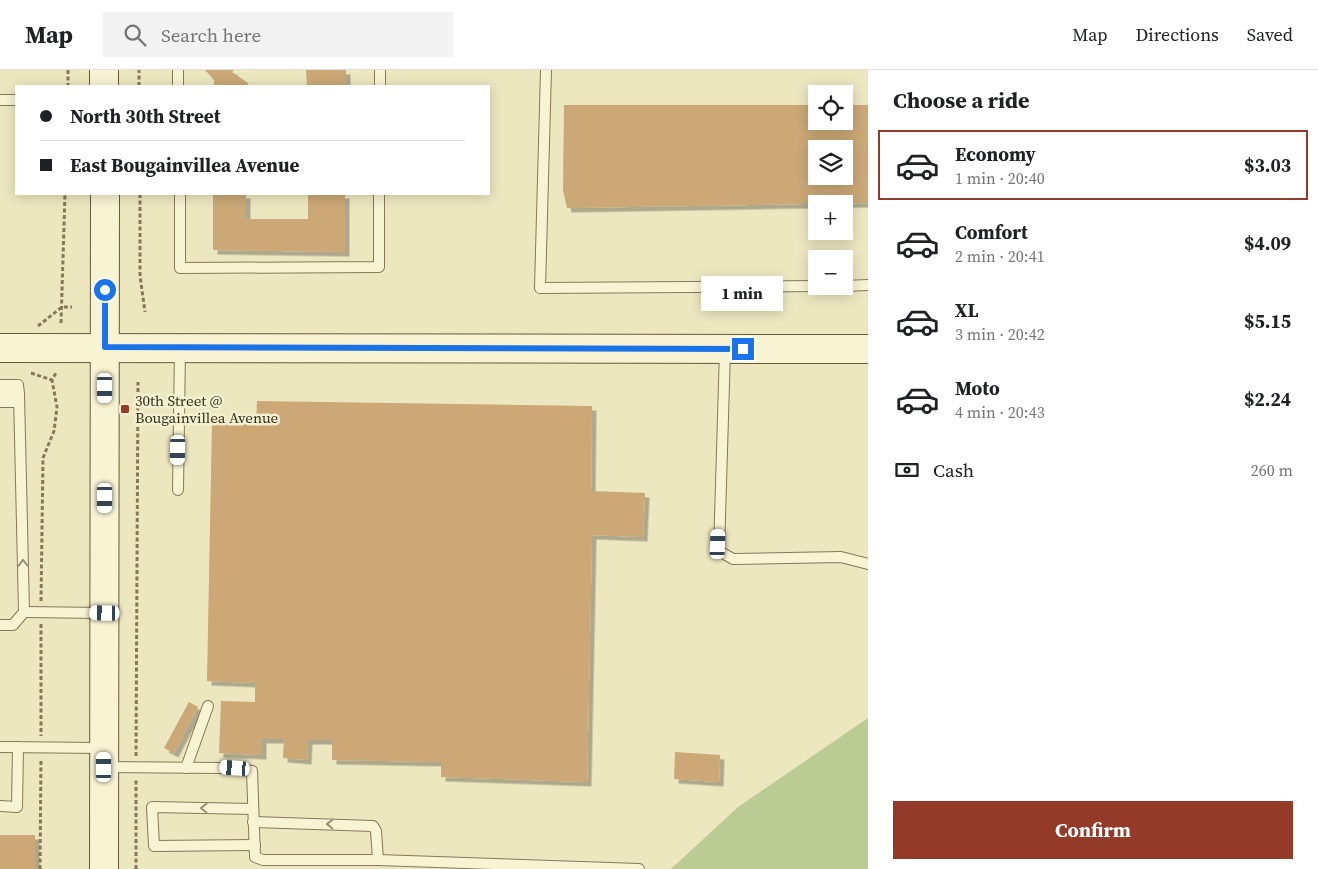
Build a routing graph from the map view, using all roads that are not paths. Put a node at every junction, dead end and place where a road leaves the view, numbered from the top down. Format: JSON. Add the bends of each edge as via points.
{"nodes":[{"id":1,"x":104,"y":70,"type":"edge"},
{"id":2,"x":178,"y":70,"type":"edge"},
{"id":3,"x":380,"y":70,"type":"edge"},
{"id":4,"x":546,"y":70,"type":"edge"},
{"id":5,"x":104,"y":85,"type":"edge"},
{"id":6,"x":178,"y":85,"type":"edge"},
{"id":7,"x":380,"y":85,"type":"edge"},
{"id":8,"x":0,"y":100,"type":"edge"},
{"id":9,"x":15,"y":100,"type":"edge"},
{"id":10,"x":104,"y":195,"type":"edge"},
{"id":11,"x":180,"y":195,"type":"edge"},
{"id":12,"x":379,"y":195,"type":"edge"},
{"id":13,"x":868,"y":285,"type":"edge"},
{"id":14,"x":808,"y":286,"type":"edge"},
{"id":15,"x":853,"y":286,"type":"edge"},
{"id":16,"x":105,"y":347,"type":"junction"},
{"id":17,"x":180,"y":347,"type":"junction"},
{"id":18,"x":0,"y":348,"type":"edge"},
{"id":19,"x":726,"y":349,"type":"junction"},
{"id":20,"x":868,"y":349,"type":"edge"},
{"id":21,"x":0,"y":385,"type":"edge"},
{"id":22,"x":0,"y":395,"type":"edge"},
{"id":23,"x":19,"y":398,"type":"junction"},
{"id":24,"x":0,"y":402,"type":"edge"},
{"id":25,"x":178,"y":490,"type":"dead end"},
{"id":26,"x":868,"y":564,"type":"edge"},
{"id":27,"x":24,"y":612,"type":"junction"},
{"id":28,"x":105,"y":613,"type":"junction"},
{"id":29,"x":0,"y":625,"type":"edge"},
{"id":30,"x":208,"y":706,"type":"dead end"},
{"id":31,"x":0,"y":747,"type":"edge"},
{"id":32,"x":18,"y":747,"type":"junction"},
{"id":33,"x":104,"y":757,"type":"junction"},
{"id":34,"x":186,"y":768,"type":"junction"},
{"id":35,"x":0,"y":806,"type":"edge"},
{"id":36,"x":253,"y":809,"type":"junction"},
{"id":37,"x":254,"y":822,"type":"junction"},
{"id":38,"x":254,"y":845,"type":"junction"},
{"id":39,"x":378,"y":860,"type":"junction"},
{"id":40,"x":104,"y":869,"type":"edge"},
{"id":41,"x":639,"y":869,"type":"edge"}],
"edges":[{"from":1,"to":5,"type":"street"},
{"from":2,"to":6,"type":"lane"},
{"from":3,"to":7,"type":"lane"},
{"from":4,"to":14,"type":"lane","via":[[540,288]]},
{"from":8,"to":9,"type":"lane"},
{"from":10,"to":16,"type":"street"},
{"from":11,"to":12,"type":"lane","via":[[180,268],[379,267]]},
{"from":13,"to":15,"type":"lane"},
{"from":16,"to":17,"type":"street"},
{"from":16,"to":18,"type":"street"},
{"from":16,"to":28,"type":"street"},
{"from":17,"to":19,"type":"street"},
{"from":17,"to":25,"type":"lane"},
{"from":19,"to":20,"type":"street"},
{"from":19,"to":26,"type":"lane","via":[[719,551],[733,559],[841,557]]},
{"from":21,"to":23,"type":"lane","via":[[18,385]]},
{"from":22,"to":23,"type":"lane"},
{"from":23,"to":24,"type":"lane"},
{"from":27,"to":23,"type":"lane","one_way":true},
{"from":27,"to":28,"type":"lane"},
{"from":27,"to":29,"type":"lane","via":[[13,625]]},
{"from":28,"to":33,"type":"street"},
{"from":30,"to":34,"type":"lane"},
{"from":31,"to":32,"type":"lane"},
{"from":32,"to":33,"type":"lane"},
{"from":32,"to":35,"type":"lane","via":[[18,806]]},
{"from":33,"to":34,"type":"lane","via":[[136,768]]},
{"from":33,"to":40,"type":"street"},
{"from":34,"to":36,"type":"lane","via":[[252,771]]},
{"from":36,"to":37,"type":"lane"},
{"from":36,"to":38,"type":"lane","one_way":true,"via":[[152,807],[154,846]]},
{"from":37,"to":38,"type":"lane"},
{"from":39,"to":37,"type":"lane","one_way":true,"via":[[373,826]]},
{"from":38,"to":39,"type":"lane","via":[[254,856],[263,860]]},
{"from":39,"to":41,"type":"lane"}]}
